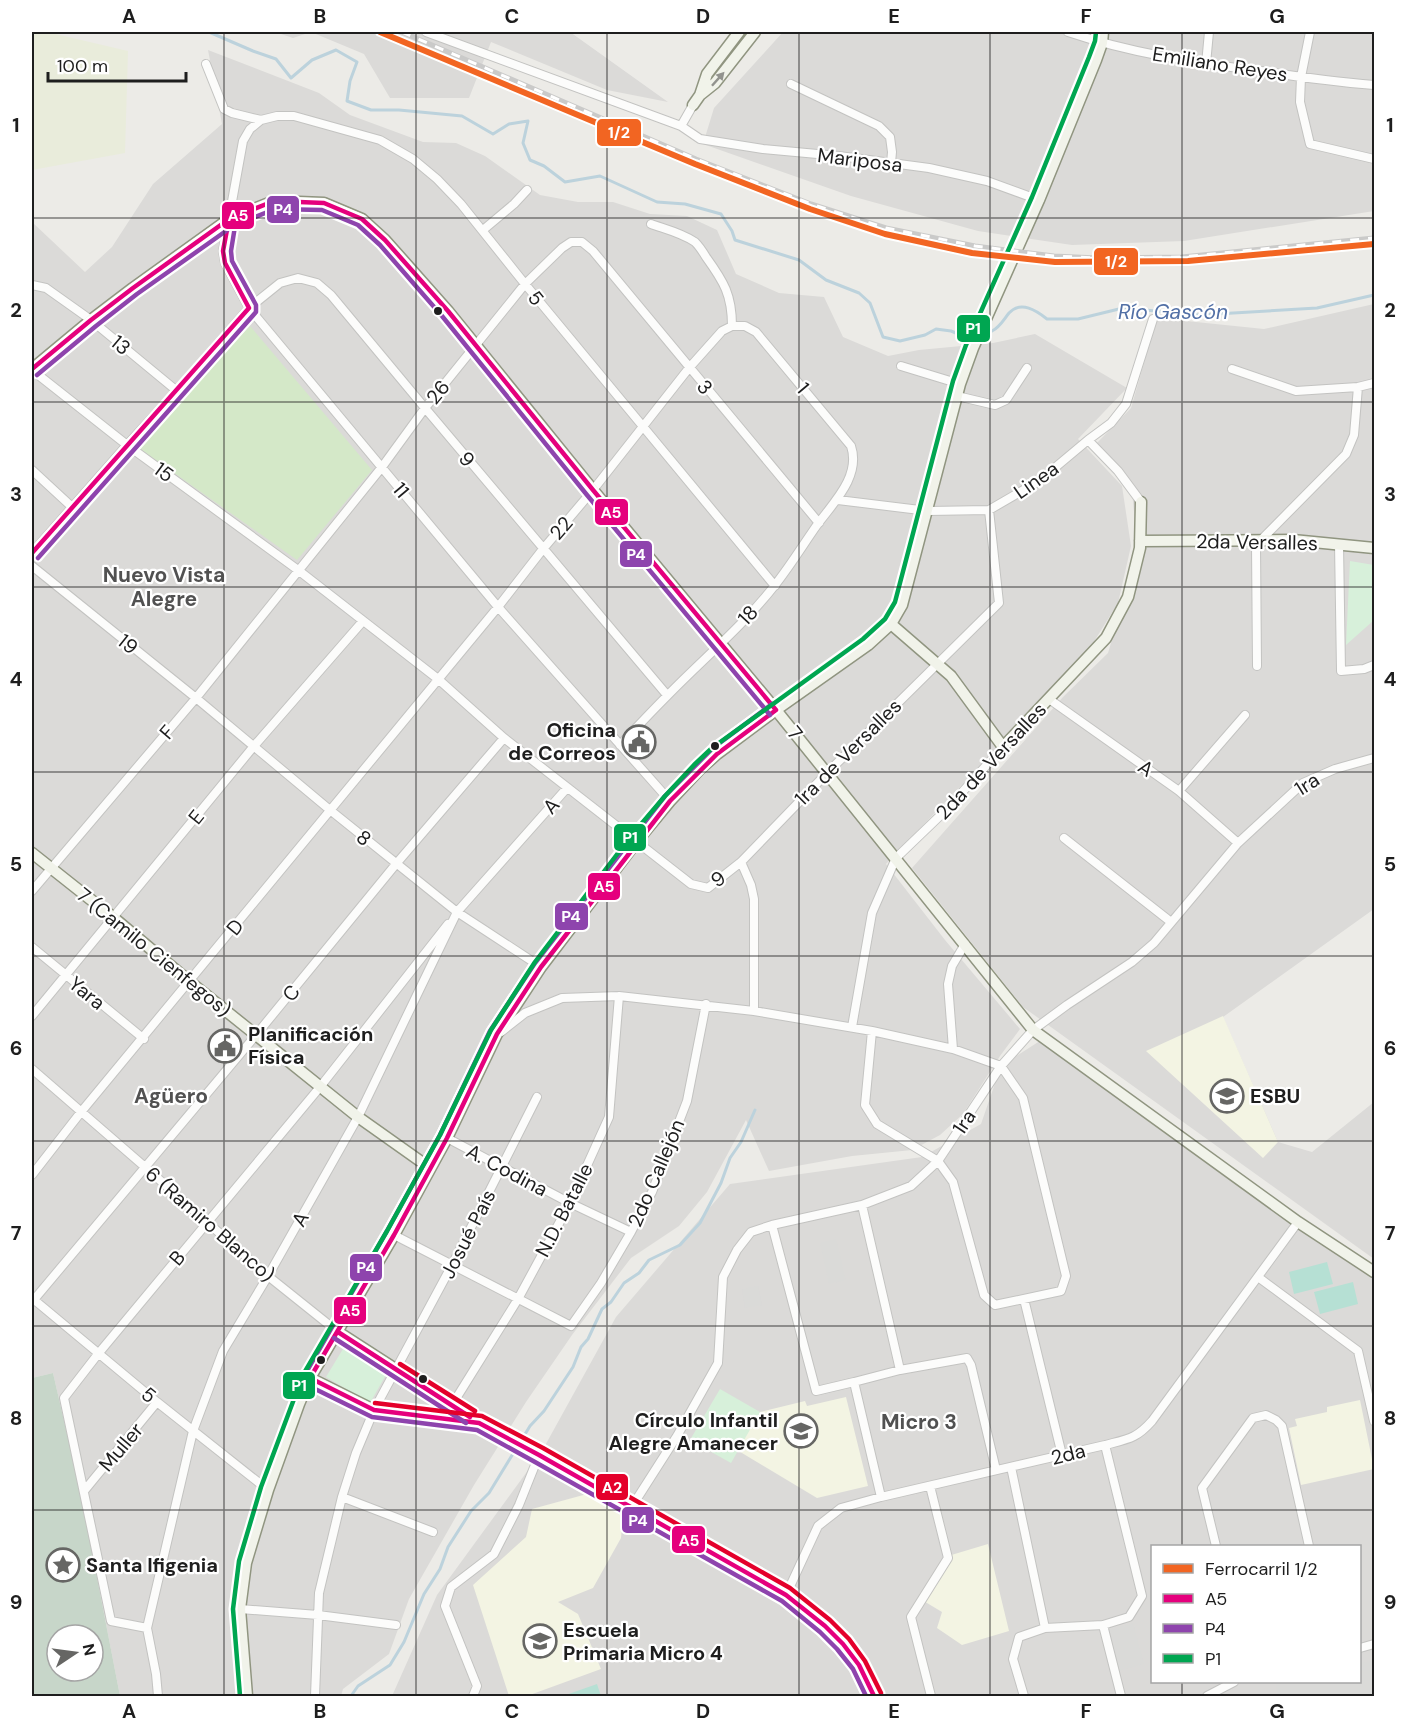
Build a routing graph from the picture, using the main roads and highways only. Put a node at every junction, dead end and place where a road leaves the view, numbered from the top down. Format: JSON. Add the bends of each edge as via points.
{"nodes":[{"id":1,"x":739,"y":32,"type":"edge"},
{"id":2,"x":755,"y":32,"type":"edge"},
{"id":3,"x":1102,"y":37,"type":"edge"},
{"id":4,"x":700,"y":95,"type":"junction"},
{"id":5,"x":693,"y":105,"type":"road end"},
{"id":6,"x":32,"y":369,"type":"edge"},
{"id":7,"x":1141,"y":502,"type":"road end"},
{"id":8,"x":1140,"y":541,"type":"junction"},
{"id":9,"x":1374,"y":548,"type":"edge"},
{"id":10,"x":891,"y":624,"type":"junction"},
{"id":11,"x":776,"y":710,"type":"junction"},
{"id":12,"x":32,"y":853,"type":"edge"},
{"id":13,"x":430,"y":1168,"type":"junction"},
{"id":14,"x":1374,"y":1272,"type":"edge"},
{"id":15,"x":338,"y":1332,"type":"junction"},
{"id":16,"x":310,"y":1378,"type":"junction"},
{"id":17,"x":479,"y":1423,"type":"junction"},
{"id":18,"x":247,"y":1696,"type":"edge"},
{"id":19,"x":874,"y":1696,"type":"edge"}],
"edges":[{"from":1,"to":4,"type":"main road","via":[[707,74]]},
{"from":4,"to":2,"type":"main road","one_way":true,"via":[[715,83]]},
{"from":3,"to":10,"type":"main road","via":[[1039,200],[960,384],[902,605]]},
{"from":4,"to":5,"type":"main road"},
{"from":6,"to":11,"type":"main road","name":"7","via":[[91,320],[229,219],[274,201],[324,203],[362,219],[448,310]]},
{"from":7,"to":8,"type":"main road","name":"2da de Versalles"},
{"from":8,"to":9,"type":"main road","name":"2da Versalles","via":[[1293,540]]},
{"from":8,"to":10,"type":"main road","name":"2da de Versalles","via":[[1128,597],[1106,638],[1003,747],[951,676]]},
{"from":10,"to":11,"type":"main road","via":[[868,645]]},
{"from":11,"to":13,"type":"main road","via":[[717,754],[670,801],[541,967],[497,1034]]},
{"from":11,"to":14,"type":"main road","name":"7","via":[[1033,1030],[1298,1222]]},
{"from":12,"to":13,"type":"main road","name":"7 (Camilo Cienfegos)","via":[[320,1087]]},
{"from":13,"to":15,"type":"main road"},
{"from":15,"to":16,"type":"main road"},
{"from":15,"to":17,"type":"main road","name":"6 (Ramiro Blanco)"},
{"from":16,"to":17,"type":"main road","via":[[374,1410]]},
{"from":16,"to":18,"type":"main road","via":[[268,1490],[246,1563],[240,1609]]},
{"from":17,"to":19,"type":"main road","name":"6 (Ramiro Blanco)","via":[[786,1595],[843,1644]]}]}
